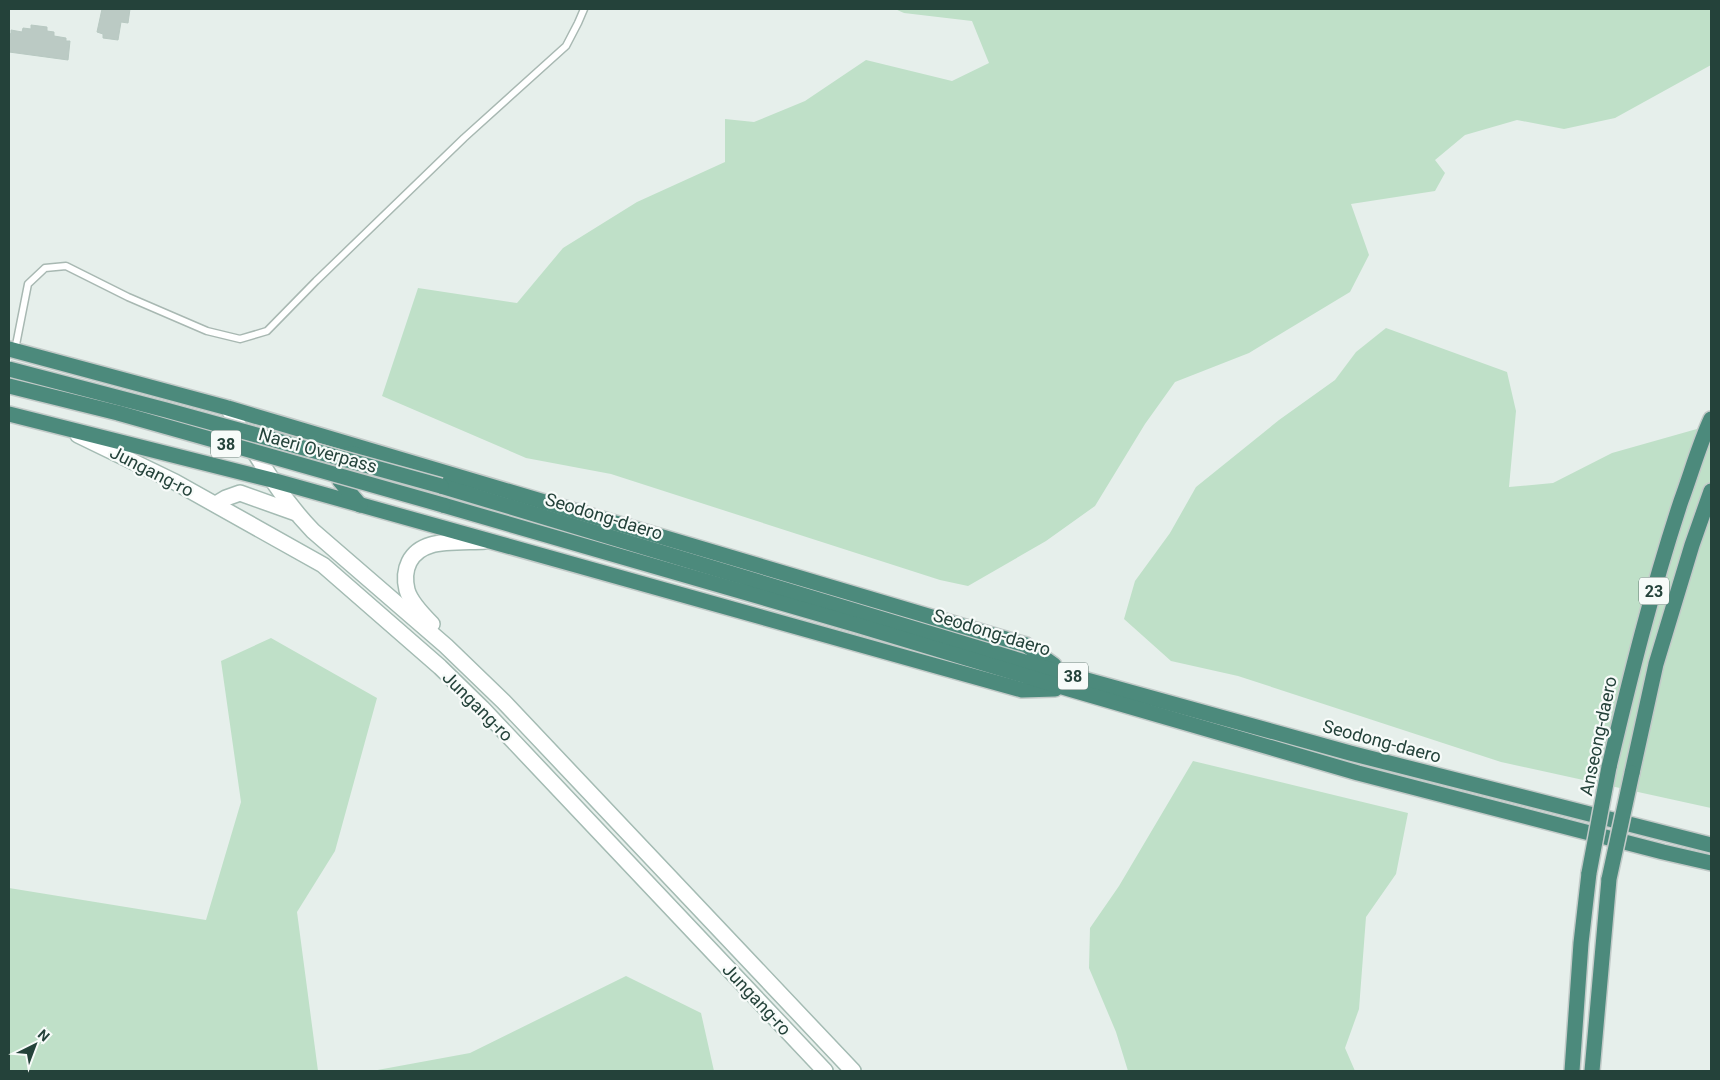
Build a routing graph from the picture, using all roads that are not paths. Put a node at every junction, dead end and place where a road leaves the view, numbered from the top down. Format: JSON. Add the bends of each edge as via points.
{"nodes":[{"id":1,"x":584,"y":9,"type":"edge"},
{"id":2,"x":12,"y":349,"type":"edge"},
{"id":3,"x":9,"y":369,"type":"edge"},
{"id":4,"x":9,"y":386,"type":"edge"},
{"id":5,"x":228,"y":408,"type":"junction"},
{"id":6,"x":9,"y":414,"type":"edge"},
{"id":7,"x":1711,"y":419,"type":"edge"},
{"id":8,"x":63,"y":427,"type":"junction"},
{"id":9,"x":373,"y":452,"type":"junction"},
{"id":10,"x":272,"y":480,"type":"junction"},
{"id":11,"x":441,"y":486,"type":"joint"},
{"id":12,"x":1711,"y":491,"type":"edge"},
{"id":13,"x":216,"y":504,"type":"junction"},
{"id":14,"x":360,"y":505,"type":"junction"},
{"id":15,"x":443,"y":505,"type":"joint"},
{"id":16,"x":296,"y":514,"type":"junction"},
{"id":17,"x":486,"y":541,"type":"junction"},
{"id":18,"x":1065,"y":674,"type":"junction"},
{"id":19,"x":485,"y":683,"type":"junction"},
{"id":20,"x":1069,"y":689,"type":"junction"},
{"id":21,"x":1711,"y":845,"type":"edge"},
{"id":22,"x":1711,"y":863,"type":"edge"},
{"id":23,"x":825,"y":1071,"type":"edge"},
{"id":24,"x":853,"y":1071,"type":"edge"},
{"id":25,"x":1572,"y":1071,"type":"edge"},
{"id":26,"x":1592,"y":1071,"type":"edge"}],
"edges":[{"from":1,"to":2,"type":"lane","via":[[566,46],[464,138],[267,331],[240,339],[207,331],[66,266],[45,268],[28,284]]},
{"from":2,"to":5,"type":"highway"},
{"from":3,"to":11,"type":"highway","name":"Naeri Overpass","number":"38","bridge":true},
{"from":4,"to":15,"type":"highway","name":"Naeri Overpass","number":"38","bridge":true},
{"from":5,"to":9,"type":"highway"},
{"from":5,"to":10,"type":"main road","name":"Jungang-ro"},
{"from":6,"to":8,"type":"highway"},
{"from":7,"to":25,"type":"highway","name":"Anseong-daero","number":"23","bridge":true,"via":[[1666,548],[1635,654],[1609,767],[1589,873]]},
{"from":8,"to":10,"type":"highway"},
{"from":8,"to":13,"type":"main road","name":"Jungang-ro"},
{"from":9,"to":14,"type":"highway","via":[[346,455],[340,481]]},
{"from":9,"to":18,"type":"highway","via":[[1026,645]]},
{"from":10,"to":14,"type":"highway"},
{"from":10,"to":16,"type":"main road","name":"Jungang-ro"},
{"from":11,"to":18,"type":"highway","name":"Seodong-daero","number":"38"},
{"from":12,"to":26,"type":"highway","number":"23","bridge":true,"via":[[1656,664],[1609,879]]},
{"from":13,"to":16,"type":"main road","via":[[240,493]]},
{"from":13,"to":23,"type":"main road","name":"Jungang-ro","via":[[323,565],[440,667]]},
{"from":14,"to":17,"type":"highway"},
{"from":15,"to":20,"type":"highway","name":"Seodong-daero","number":"38"},
{"from":16,"to":19,"type":"main road","name":"Jungang-ro"},
{"from":17,"to":19,"type":"main road","via":[[432,545],[415,553],[406,566],[407,590],[422,614]]},
{"from":17,"to":20,"type":"highway","via":[[1022,690]]},
{"from":18,"to":21,"type":"highway","name":"Seodong-daero","number":"38","via":[[1350,753]]},
{"from":19,"to":24,"type":"main road","name":"Jungang-ro"},
{"from":20,"to":22,"type":"highway","name":"Seodong-daero","number":"38","via":[[1358,773]]}]}
